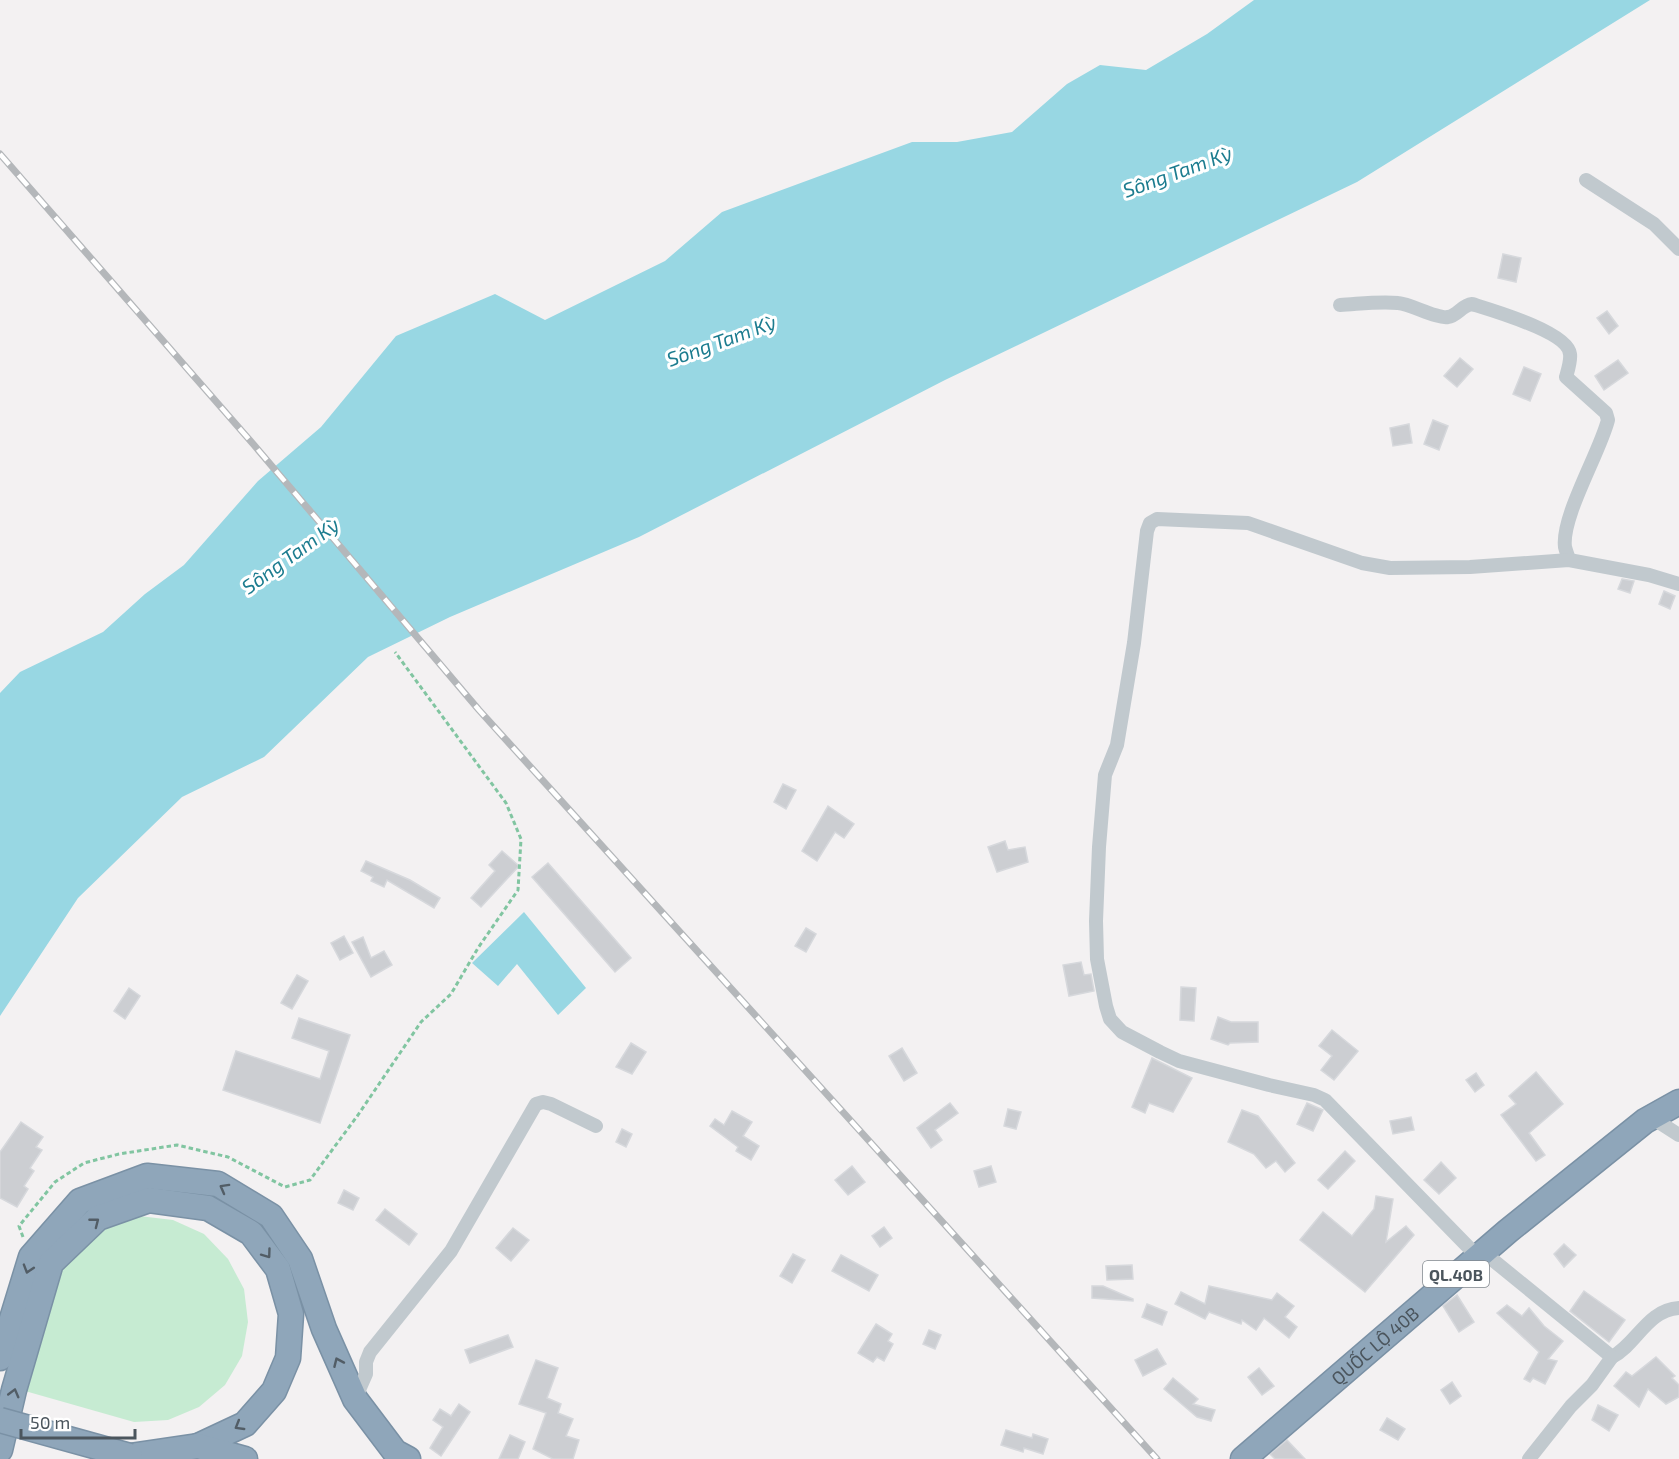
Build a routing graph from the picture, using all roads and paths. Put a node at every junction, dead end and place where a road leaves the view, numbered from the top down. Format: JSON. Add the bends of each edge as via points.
{"nodes":[{"id":1,"x":1586,"y":180,"type":"dead end"},
{"id":2,"x":1679,"y":249,"type":"edge"},
{"id":3,"x":1340,"y":305,"type":"dead end"},
{"id":4,"x":1569,"y":560,"type":"junction"},
{"id":5,"x":1679,"y":584,"type":"edge"},
{"id":6,"x":395,"y":652,"type":"dead end"},
{"id":7,"x":1679,"y":1102,"type":"edge"},
{"id":8,"x":1651,"y":1117,"type":"junction"},
{"id":9,"x":596,"y":1126,"type":"dead end"},
{"id":10,"x":1679,"y":1135,"type":"edge"},
{"id":11,"x":1480,"y":1254,"type":"junction"},
{"id":12,"x":31,"y":1257,"type":"junction"},
{"id":13,"x":1677,"y":1305,"type":"edge"},
{"id":14,"x":1612,"y":1357,"type":"junction"},
{"id":15,"x":0,"y":1358,"type":"edge"},
{"id":16,"x":355,"y":1399,"type":"junction"},
{"id":17,"x":0,"y":1420,"type":"edge"},
{"id":18,"x":198,"y":1446,"type":"junction"},
{"id":19,"x":0,"y":1450,"type":"edge"},
{"id":20,"x":136,"y":1457,"type":"edge"},
{"id":21,"x":245,"y":1459,"type":"edge"},
{"id":22,"x":408,"y":1459,"type":"edge"},
{"id":23,"x":1243,"y":1459,"type":"edge"},
{"id":24,"x":1529,"y":1459,"type":"edge"}],
"edges":[{"from":1,"to":2,"type":"street","via":[[1654,224]]},
{"from":3,"to":4,"type":"street","via":[[1396,302],[1444,317],[1472,304],[1540,327],[1564,344],[1570,354],[1566,377],[1606,413],[1608,420],[1572,510],[1565,546]]},
{"from":4,"to":5,"type":"street"},
{"from":4,"to":11,"type":"street","via":[[1390,568],[1362,563],[1248,523],[1157,519],[1147,531],[1124,704],[1117,745],[1104,783],[1097,949],[1106,1006],[1115,1025],[1179,1060],[1325,1100]]},
{"from":6,"to":12,"type":"path","via":[[506,803],[521,839],[518,890],[451,994],[421,1022],[310,1180],[285,1187],[228,1157],[177,1145],[84,1163],[55,1182],[19,1226]]},
{"from":7,"to":8,"type":"highway","name":"QUỐC LỘ 40B","number":"QL.40B"},
{"from":8,"to":10,"type":"street"},
{"from":8,"to":11,"type":"highway","name":"QUỐC LỘ 40B","number":"QL.40B"},
{"from":9,"to":16,"type":"street","via":[[551,1104],[536,1104],[451,1251],[369,1352],[366,1374]]},
{"from":11,"to":14,"type":"street"},
{"from":11,"to":23,"type":"highway","name":"QUỐC LỘ 40B","number":"QL.40B"},
{"from":12,"to":15,"type":"highway","one_way":true},
{"from":16,"to":12,"type":"highway","one_way":true,"via":[[324,1329],[300,1259],[271,1216],[218,1184],[147,1176],[80,1201]]},
{"from":13,"to":14,"type":"street","via":[[1642,1327],[1621,1353]]},
{"from":14,"to":24,"type":"street"},
{"from":16,"to":22,"type":"highway","via":[[395,1452]]},
{"from":17,"to":20,"type":"highway","bridge":true},
{"from":19,"to":18,"type":"highway","one_way":true,"via":[[51,1263],[98,1218],[149,1200],[208,1208],[251,1233],[278,1269],[291,1314],[288,1358],[274,1391],[244,1424]]},
{"from":18,"to":20,"type":"highway"},
{"from":18,"to":21,"type":"highway"}]}
